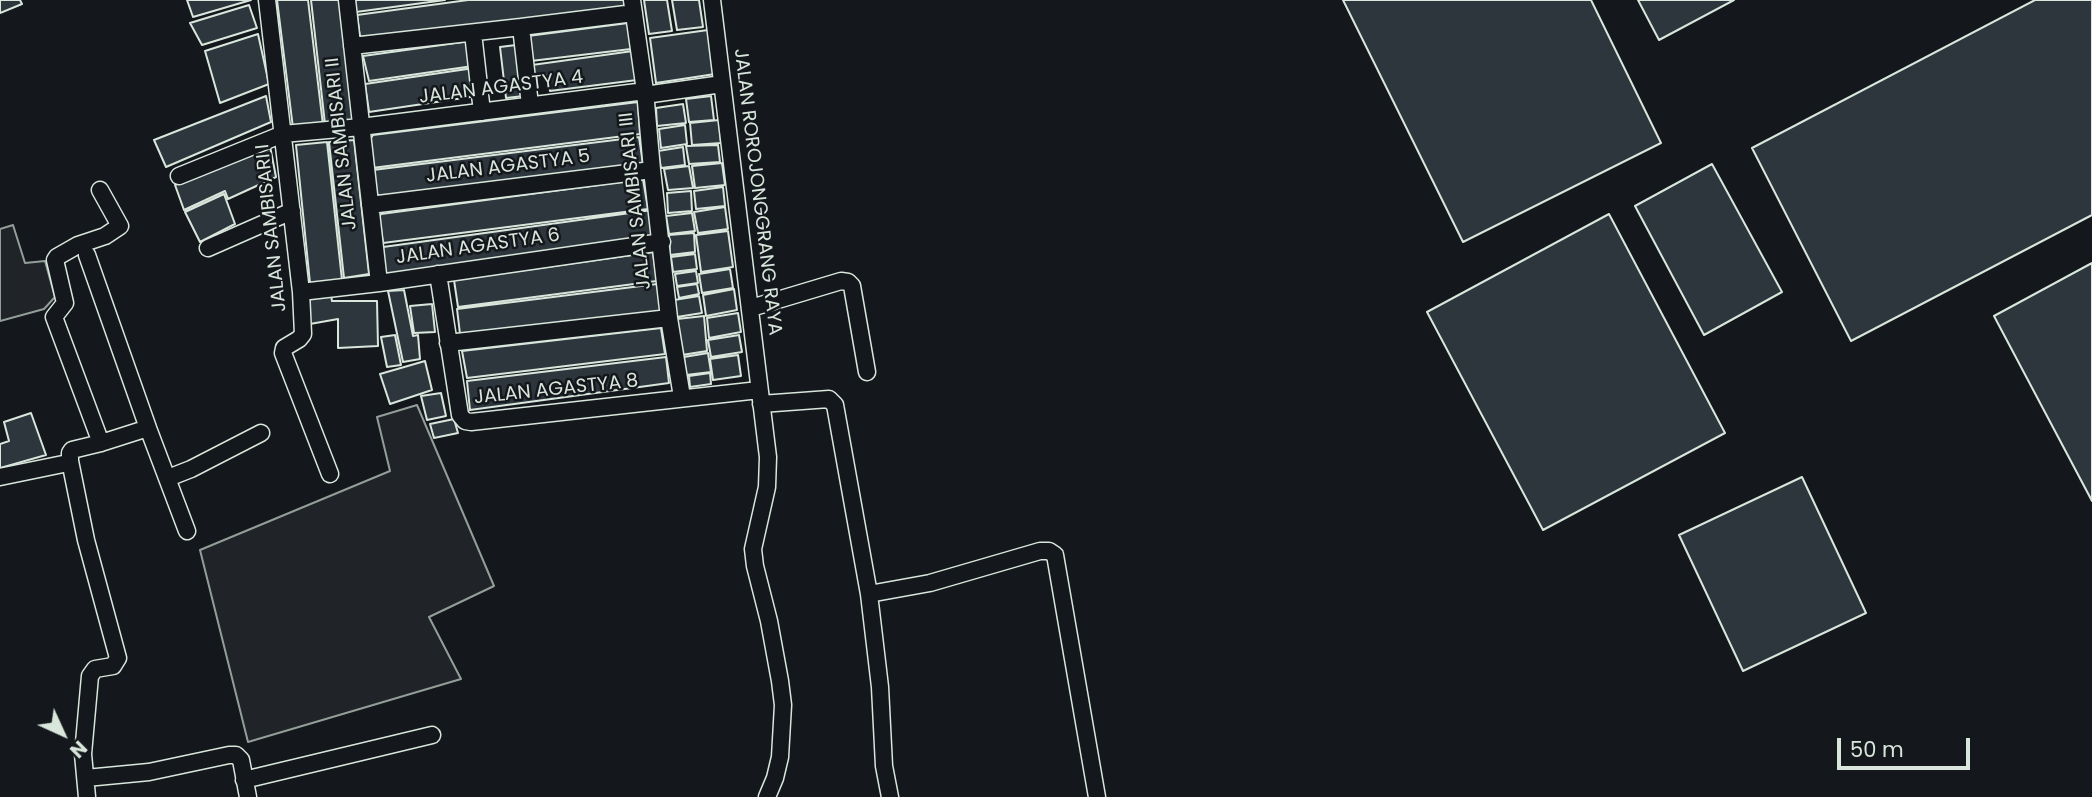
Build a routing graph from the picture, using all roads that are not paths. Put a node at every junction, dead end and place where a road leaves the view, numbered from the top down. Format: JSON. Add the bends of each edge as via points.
{"nodes":[{"id":1,"x":267,"y":0,"type":"edge"},
{"id":2,"x":347,"y":0,"type":"edge"},
{"id":3,"x":712,"y":0,"type":"edge"},
{"id":4,"x":633,"y":6,"type":"edge"},
{"id":5,"x":521,"y":27,"type":"junction"},
{"id":6,"x":473,"y":33,"type":"junction"},
{"id":7,"x":352,"y":46,"type":"junction"},
{"id":8,"x":723,"y":84,"type":"junction"},
{"id":9,"x":645,"y":93,"type":"junction"},
{"id":10,"x":530,"y":105,"type":"junction"},
{"id":11,"x":482,"y":112,"type":"junction"},
{"id":12,"x":361,"y":127,"type":"junction"},
{"id":13,"x":284,"y":134,"type":"junction"},
{"id":14,"x":652,"y":170,"type":"junction"},
{"id":15,"x":179,"y":176,"type":"dead end"},
{"id":16,"x":100,"y":190,"type":"dead end"},
{"id":17,"x":370,"y":205,"type":"junction"},
{"id":18,"x":292,"y":211,"type":"junction"},
{"id":19,"x":662,"y":243,"type":"junction"},
{"id":20,"x":208,"y":248,"type":"dead end"},
{"id":21,"x":87,"y":255,"type":"dead end"},
{"id":22,"x":438,"y":274,"type":"junction"},
{"id":23,"x":379,"y":283,"type":"junction"},
{"id":24,"x":301,"y":292,"type":"junction"},
{"id":25,"x":751,"y":308,"type":"junction"},
{"id":26,"x":669,"y":318,"type":"junction"},
{"id":27,"x":448,"y":343,"type":"junction"},
{"id":28,"x":867,"y":372,"type":"dead end"},
{"id":29,"x":682,"y":397,"type":"junction"},
{"id":30,"x":760,"y":397,"type":"junction"},
{"id":31,"x":148,"y":428,"type":"junction"},
{"id":32,"x":261,"y":433,"type":"dead end"},
{"id":33,"x":101,"y":443,"type":"junction"},
{"id":34,"x":71,"y":461,"type":"junction"},
{"id":35,"x":330,"y":474,"type":"dead end"},
{"id":36,"x":0,"y":477,"type":"edge"},
{"id":37,"x":168,"y":478,"type":"junction"},
{"id":38,"x":187,"y":531,"type":"dead end"},
{"id":39,"x":869,"y":594,"type":"junction"},
{"id":40,"x":432,"y":735,"type":"dead end"},
{"id":41,"x":86,"y":778,"type":"junction"},
{"id":42,"x":244,"y":780,"type":"junction"},
{"id":43,"x":87,"y":797,"type":"edge"},
{"id":44,"x":248,"y":797,"type":"edge"},
{"id":45,"x":767,"y":797,"type":"edge"},
{"id":46,"x":890,"y":797,"type":"edge"},
{"id":47,"x":1097,"y":797,"type":"edge"}],
"edges":[{"from":1,"to":13,"type":"street","name":"JALAN SAMBISARI I"},
{"from":2,"to":7,"type":"street","name":"JALAN SAMBISARI II"},
{"from":3,"to":8,"type":"street","name":"JALAN ROROJONGGRANG RAYA"},
{"from":4,"to":5,"type":"street"},
{"from":4,"to":9,"type":"street","name":"JALAN SAMBISARI III"},
{"from":5,"to":6,"type":"street"},
{"from":5,"to":10,"type":"street"},
{"from":6,"to":7,"type":"street"},
{"from":6,"to":11,"type":"street"},
{"from":7,"to":12,"type":"street","name":"JALAN SAMBISARI II"},
{"from":8,"to":9,"type":"street","name":"JALAN AGASTYA 4"},
{"from":8,"to":25,"type":"street","name":"JALAN ROROJONGGRANG RAYA"},
{"from":9,"to":10,"type":"street","name":"JALAN AGASTYA 4"},
{"from":9,"to":14,"type":"street","name":"JALAN SAMBISARI III"},
{"from":10,"to":11,"type":"street","name":"JALAN AGASTYA 4"},
{"from":11,"to":12,"type":"street","name":"JALAN AGASTYA 4"},
{"from":12,"to":13,"type":"street","name":"JALAN AGASTYA 4"},
{"from":12,"to":17,"type":"street","name":"JALAN SAMBISARI II"},
{"from":13,"to":15,"type":"street","name":"JALAN AGASTYA 4"},
{"from":13,"to":18,"type":"street","name":"JALAN SAMBISARI I"},
{"from":14,"to":17,"type":"street","name":"JALAN AGASTYA 5"},
{"from":14,"to":19,"type":"street","name":"JALAN SAMBISARI III"},
{"from":16,"to":33,"type":"street","via":[[120,226],[57,257],[65,303],[54,317]]},
{"from":17,"to":23,"type":"street","name":"JALAN SAMBISARI II"},
{"from":18,"to":20,"type":"street"},
{"from":18,"to":24,"type":"street","name":"JALAN SAMBISARI I"},
{"from":19,"to":22,"type":"street","name":"JALAN AGASTYA 6"},
{"from":19,"to":26,"type":"street","name":"JALAN SAMBISARI III"},
{"from":21,"to":31,"type":"street"},
{"from":22,"to":23,"type":"street","name":"JALAN AGASTYA 6"},
{"from":22,"to":27,"type":"street","name":"JALAN AGASTYA 8"},
{"from":23,"to":24,"type":"street","name":"JALAN AGASTYA 6"},
{"from":24,"to":35,"type":"street","name":"JALAN SAMBISARI I","via":[[303,334],[283,353]]},
{"from":25,"to":28,"type":"street","via":[[848,282]]},
{"from":25,"to":30,"type":"street","name":"JALAN ROROJONGGRANG RAYA"},
{"from":26,"to":27,"type":"street"},
{"from":26,"to":29,"type":"street","name":"JALAN SAMBISARI III"},
{"from":27,"to":29,"type":"street","name":"JALAN AGASTYA 8","via":[[460,415],[465,421]]},
{"from":29,"to":30,"type":"street","name":"JALAN AGASTYA 8"},
{"from":30,"to":39,"type":"street","name":"JALAN AGASTYA 8","via":[[829,398],[835,405]]},
{"from":30,"to":45,"type":"street","name":"JALAN ROROJONGGRANG RAYA","via":[[769,475],[753,549],[783,705],[780,757]]},
{"from":31,"to":33,"type":"street"},
{"from":31,"to":37,"type":"street"},
{"from":32,"to":37,"type":"street"},
{"from":33,"to":34,"type":"street","via":[[72,450]]},
{"from":34,"to":36,"type":"street"},
{"from":34,"to":41,"type":"street","via":[[86,540],[118,658],[113,666],[95,669],[90,676],[83,754]]},
{"from":37,"to":38,"type":"street"},
{"from":39,"to":46,"type":"street"},
{"from":39,"to":47,"type":"street","via":[[930,583],[1040,551],[1055,555]]},
{"from":40,"to":42,"type":"street"},
{"from":41,"to":42,"type":"street","via":[[149,772],[236,755]]},
{"from":41,"to":43,"type":"street"},
{"from":42,"to":44,"type":"street"}]}
